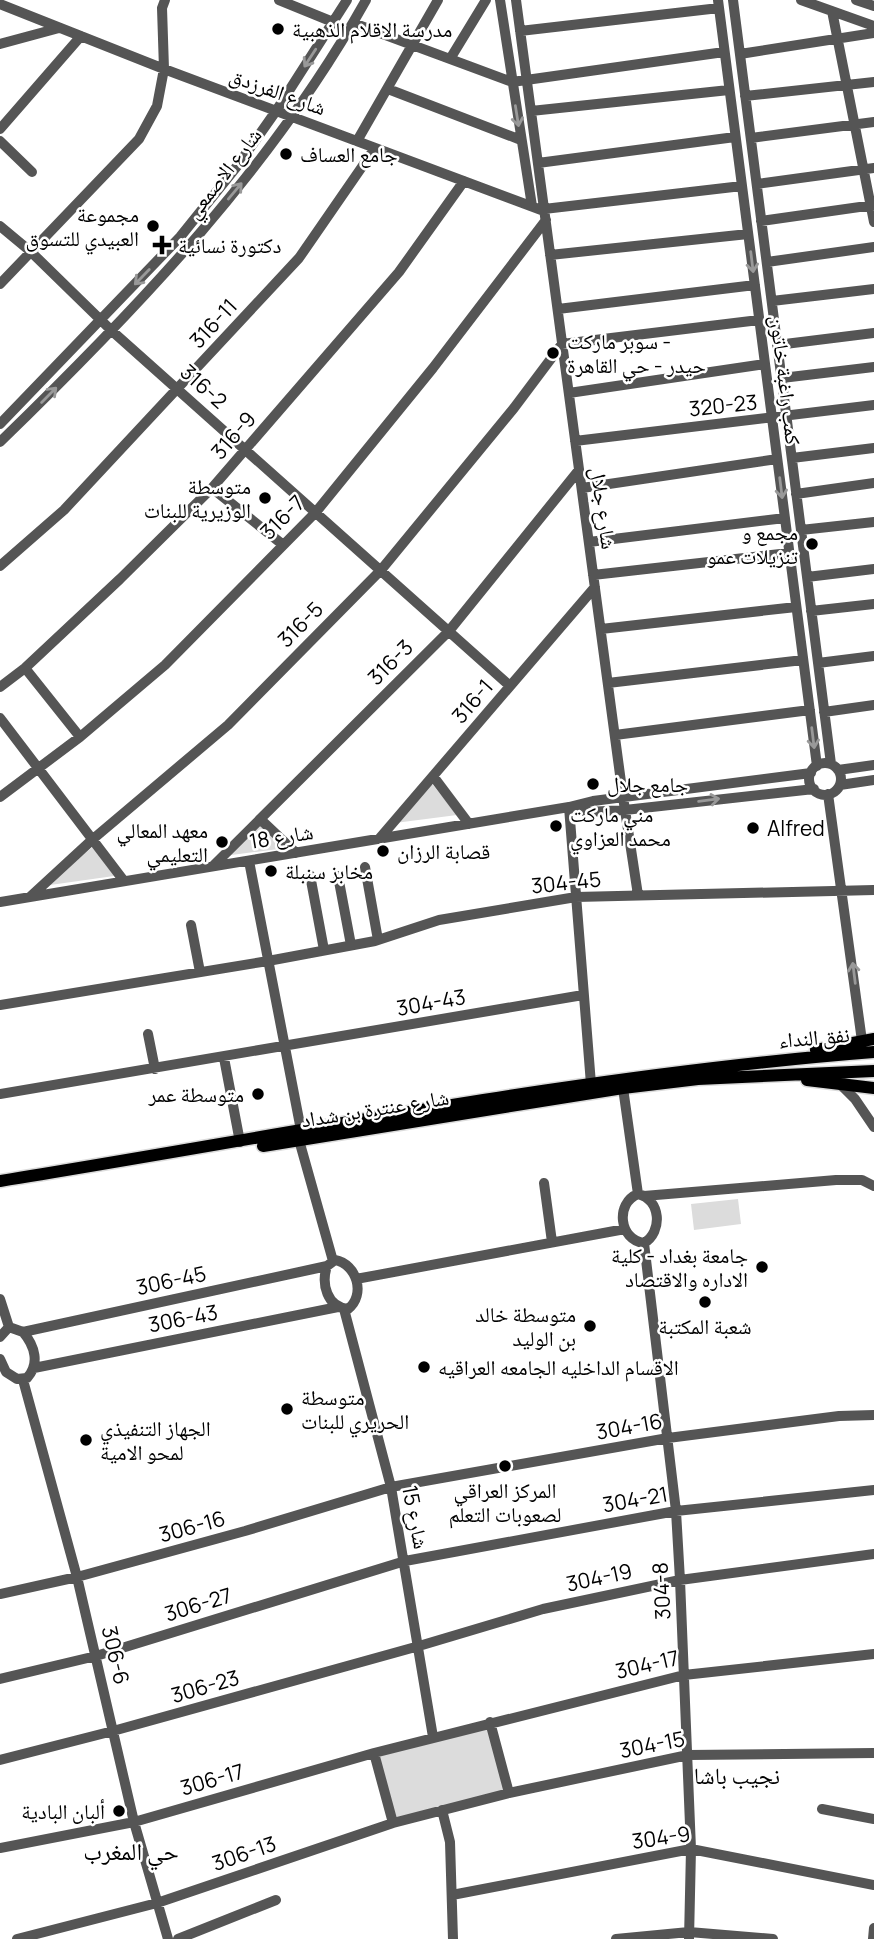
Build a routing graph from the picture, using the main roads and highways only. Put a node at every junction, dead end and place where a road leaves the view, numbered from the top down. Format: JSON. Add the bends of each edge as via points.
{"nodes":[{"id":1,"x":868,"y":1040,"type":"edge"},
{"id":2,"x":874,"y":1052,"type":"edge"},
{"id":3,"x":757,"y":1061,"type":"junction"},
{"id":4,"x":874,"y":1071,"type":"edge"},
{"id":5,"x":758,"y":1075,"type":"junction"},
{"id":6,"x":874,"y":1088,"type":"edge"},
{"id":7,"x":300,"y":1135,"type":"junction"},
{"id":8,"x":0,"y":1181,"type":"edge"},
{"id":9,"x":0,"y":1189,"type":"edge"}],
"edges":[{"from":1,"to":3,"type":"main road"},
{"from":2,"to":3,"type":"main road","name":"نفق النداء"},
{"from":3,"to":7,"type":"main road","name":"شارع عنترة بن شداد","via":[[591,1084]]},
{"from":4,"to":5,"type":"main road","name":"نفق النداء"},
{"from":5,"to":6,"type":"main road"},
{"from":5,"to":7,"type":"main road","name":"شارع عنترة بن شداد","via":[[623,1088]]},
{"from":7,"to":8,"type":"main road","name":"شارع عنترة بن شداد"},
{"from":7,"to":9,"type":"main road","name":"شارع عنترة بن شداد"}]}
